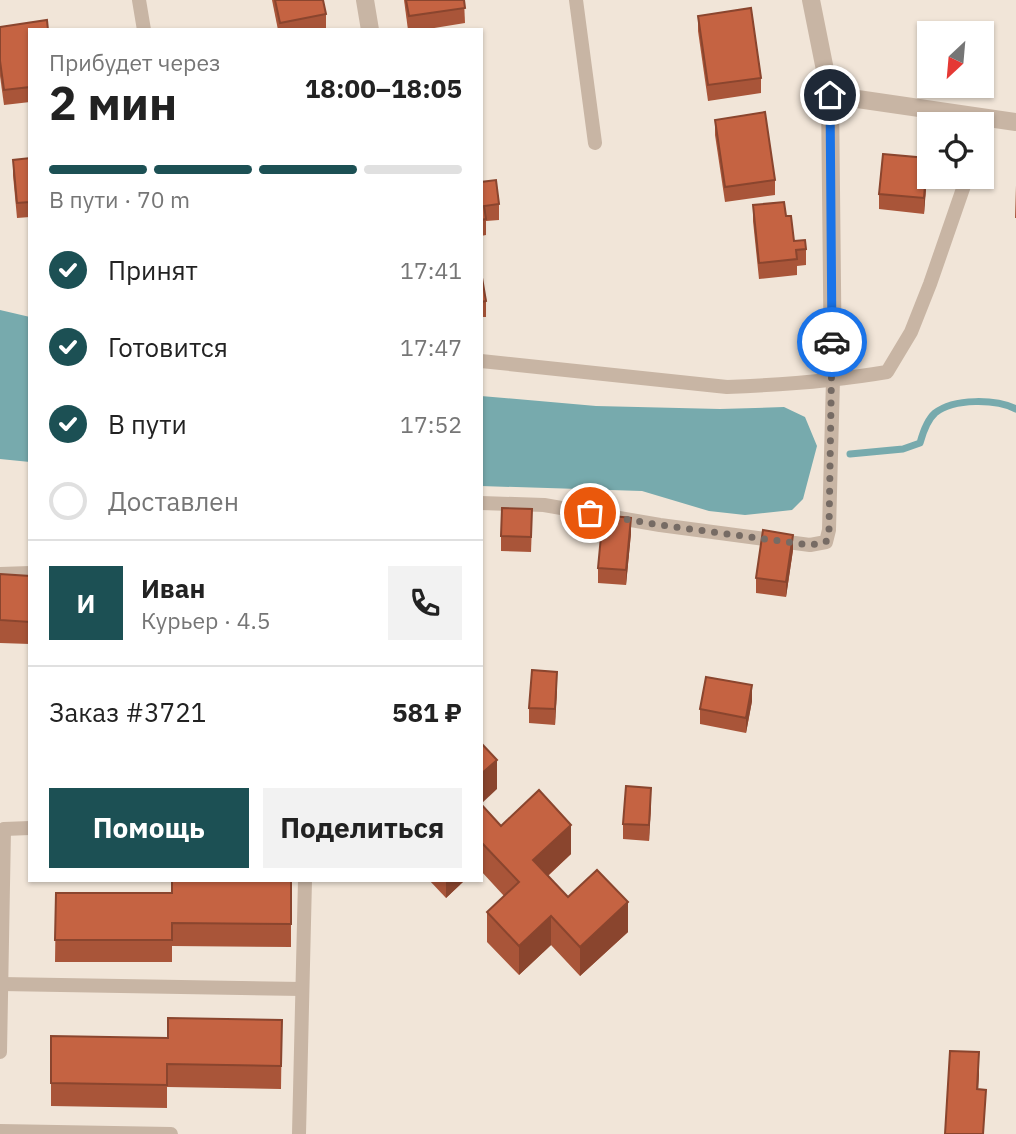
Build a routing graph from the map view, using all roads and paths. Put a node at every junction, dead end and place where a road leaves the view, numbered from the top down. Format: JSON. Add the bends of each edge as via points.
{"nodes":[{"id":1,"x":139,"y":0,"type":"edge"},
{"id":2,"x":365,"y":0,"type":"edge"},
{"id":3,"x":576,"y":0,"type":"edge"},
{"id":4,"x":811,"y":0,"type":"edge"},
{"id":5,"x":144,"y":28,"type":"edge"},
{"id":6,"x":370,"y":28,"type":"edge"},
{"id":7,"x":830,"y":95,"type":"junction"},
{"id":8,"x":917,"y":112,"type":"edge"},
{"id":9,"x":1016,"y":122,"type":"edge"},
{"id":10,"x":994,"y":125,"type":"edge"},
{"id":11,"x":595,"y":143,"type":"dead end"},
{"id":12,"x":963,"y":189,"type":"edge"},
{"id":13,"x":483,"y":361,"type":"edge"},
{"id":14,"x":833,"y":379,"type":"junction"},
{"id":15,"x":483,"y":503,"type":"edge"},
{"id":16,"x":28,"y":575,"type":"edge"},
{"id":17,"x":0,"y":576,"type":"edge"},
{"id":18,"x":28,"y":828,"type":"edge"},
{"id":19,"x":305,"y":882,"type":"edge"},
{"id":20,"x":1,"y":984,"type":"edge"},
{"id":21,"x":302,"y":989,"type":"junction"},
{"id":22,"x":0,"y":1052,"type":"edge"},
{"id":23,"x":0,"y":1131,"type":"edge"},
{"id":24,"x":171,"y":1134,"type":"edge"},
{"id":25,"x":299,"y":1134,"type":"edge"}],
"edges":[{"from":1,"to":5,"type":"lane"},
{"from":2,"to":6,"type":"street"},
{"from":3,"to":11,"type":"lane"},
{"from":4,"to":7,"type":"street"},
{"from":7,"to":8,"type":"street"},
{"from":7,"to":14,"type":"street"},
{"from":9,"to":10,"type":"street"},
{"from":12,"to":14,"type":"lane","via":[[911,332],[887,372]]},
{"from":13,"to":14,"type":"lane","via":[[727,387]]},
{"from":14,"to":15,"type":"lane","via":[[826,542],[810,545],[544,505]]},
{"from":16,"to":17,"type":"street"},
{"from":18,"to":20,"type":"lane","via":[[4,829]]},
{"from":19,"to":21,"type":"lane"},
{"from":20,"to":21,"type":"lane"},
{"from":20,"to":22,"type":"lane"},
{"from":21,"to":25,"type":"lane"},
{"from":23,"to":24,"type":"lane"}]}
